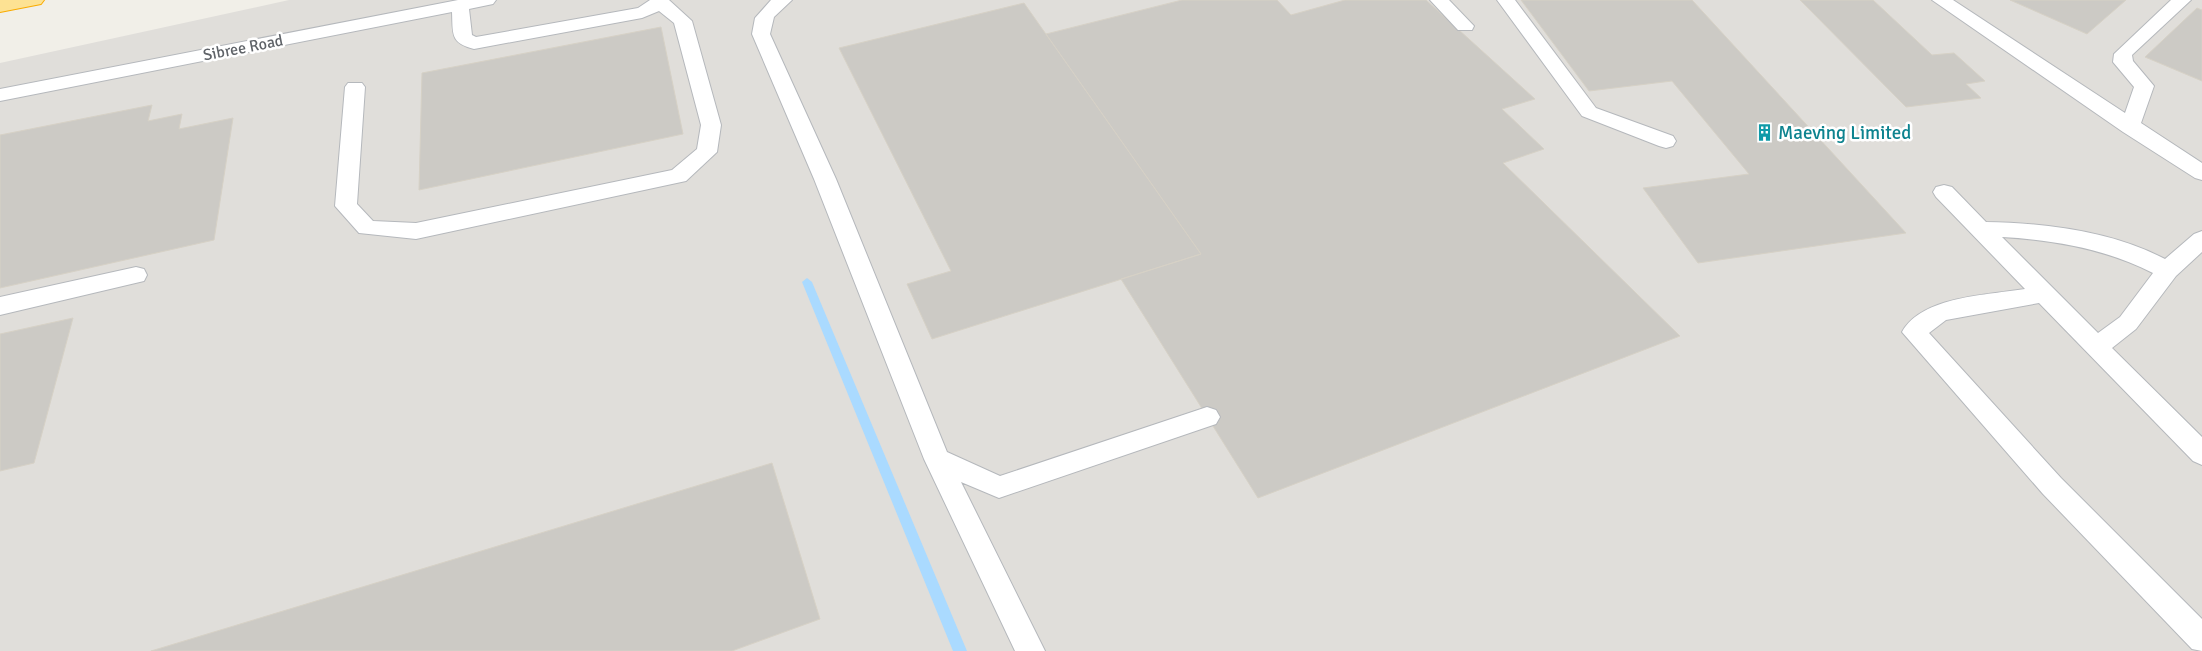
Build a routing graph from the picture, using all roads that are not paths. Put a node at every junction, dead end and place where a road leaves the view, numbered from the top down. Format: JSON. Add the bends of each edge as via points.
{"nodes":[{"id":1,"x":34,"y":0,"type":"edge"},
{"id":2,"x":487,"y":0,"type":"edge"},
{"id":3,"x":783,"y":0,"type":"edge"},
{"id":4,"x":1439,"y":0,"type":"edge"},
{"id":5,"x":1506,"y":0,"type":"edge"},
{"id":6,"x":1941,"y":0,"type":"edge"},
{"id":7,"x":2182,"y":0,"type":"edge"},
{"id":8,"x":659,"y":1,"type":"edge"},
{"id":9,"x":460,"y":5,"type":"junction"},
{"id":10,"x":0,"y":6,"type":"edge"},
{"id":11,"x":1465,"y":26,"type":"dead end"},
{"id":12,"x":355,"y":87,"type":"dead end"},
{"id":13,"x":0,"y":94,"type":"edge"},
{"id":14,"x":2130,"y":127,"type":"junction"},
{"id":15,"x":1666,"y":141,"type":"dead end"},
{"id":16,"x":2202,"y":173,"type":"edge"},
{"id":17,"x":1944,"y":192,"type":"dead end"},
{"id":18,"x":1981,"y":229,"type":"junction"},
{"id":19,"x":2202,"y":239,"type":"edge"},
{"id":20,"x":2168,"y":270,"type":"junction"},
{"id":21,"x":136,"y":275,"type":"dead end"},
{"id":22,"x":2044,"y":294,"type":"junction"},
{"id":23,"x":0,"y":306,"type":"edge"},
{"id":24,"x":2098,"y":346,"type":"junction"},
{"id":25,"x":1207,"y":417,"type":"dead end"},
{"id":26,"x":2202,"y":454,"type":"edge"},
{"id":27,"x":937,"y":459,"type":"junction"},
{"id":28,"x":2202,"y":640,"type":"edge"},
{"id":29,"x":1030,"y":651,"type":"edge"}],
"edges":[{"from":1,"to":10,"type":"highway"},
{"from":2,"to":9,"type":"lane","name":"Sibree Road"},
{"from":3,"to":27,"type":"lane","via":[[767,12],[761,22],[761,34],[825,179]]},
{"from":4,"to":11,"type":"lane"},
{"from":5,"to":15,"type":"lane","via":[[1589,112]]},
{"from":6,"to":14,"type":"lane"},
{"from":7,"to":14,"type":"lane","via":[[2123,54],[2123,62],[2144,86]]},
{"from":8,"to":9,"type":"lane","via":[[642,13],[474,43],[463,38]]},
{"from":8,"to":12,"type":"lane","via":[[683,21],[711,126],[707,152],[679,176],[416,232],[368,228],[346,206]]},
{"from":9,"to":13,"type":"lane","name":"Sibree Road"},
{"from":14,"to":16,"type":"lane"},
{"from":17,"to":18,"type":"lane"},
{"from":18,"to":20,"type":"lane","via":[[2024,230],[2078,237],[2127,251]]},
{"from":18,"to":22,"type":"lane"},
{"from":19,"to":20,"type":"lane"},
{"from":20,"to":24,"type":"lane","via":[[2128,322]]},
{"from":21,"to":23,"type":"lane"},
{"from":22,"to":24,"type":"lane"},
{"from":22,"to":28,"type":"lane","via":[[1938,312],[1914,332],[2052,486]]},
{"from":24,"to":26,"type":"lane"},
{"from":25,"to":27,"type":"lane","via":[[999,486]]},
{"from":27,"to":29,"type":"lane"}]}
